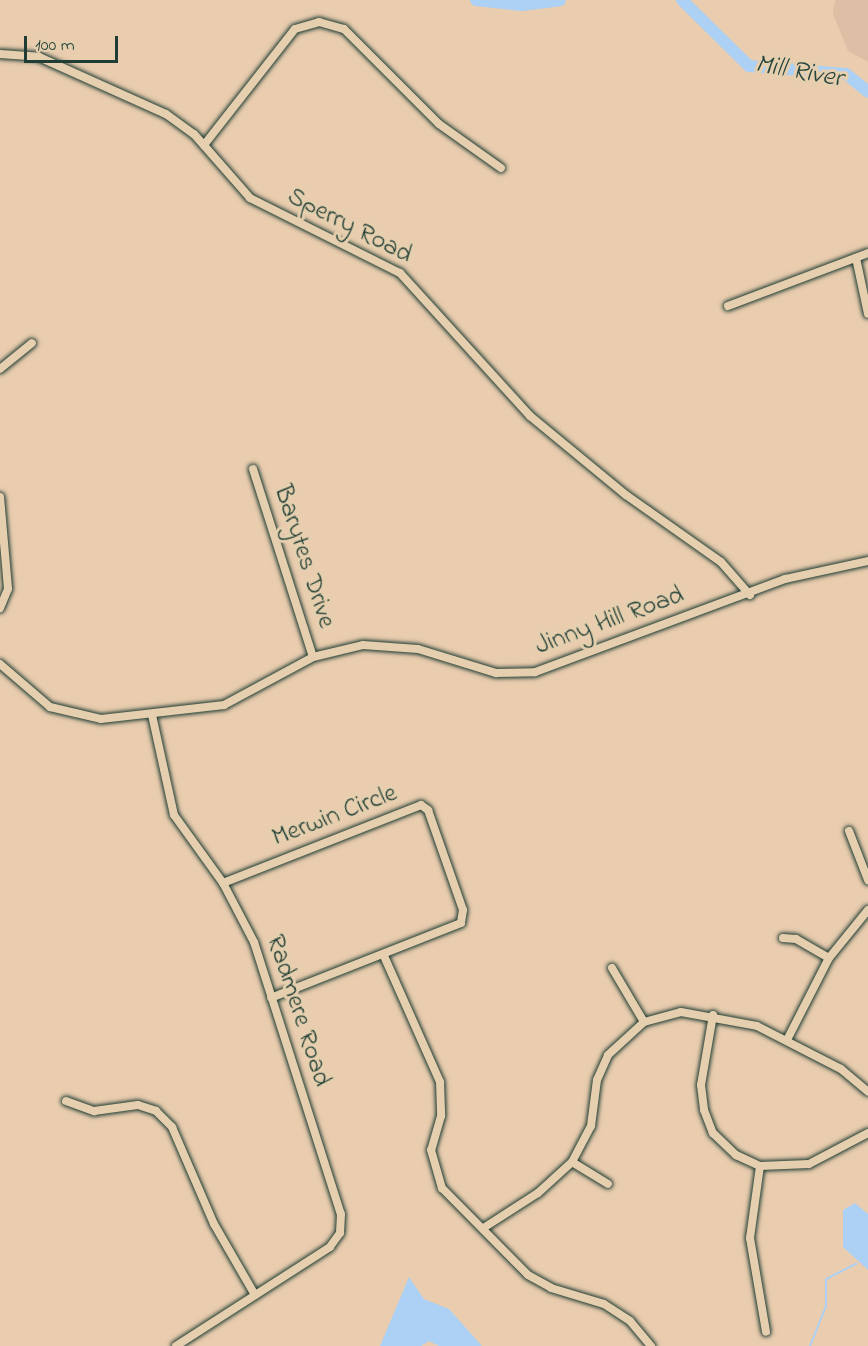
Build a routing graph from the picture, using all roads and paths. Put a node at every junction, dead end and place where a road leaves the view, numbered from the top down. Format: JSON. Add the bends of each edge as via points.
{"nodes":[{"id":1,"x":0,"y":54,"type":"edge"},
{"id":2,"x":204,"y":145,"type":"junction"},
{"id":3,"x":501,"y":168,"type":"dead end"},
{"id":4,"x":868,"y":253,"type":"edge"},
{"id":5,"x":856,"y":258,"type":"junction"},
{"id":6,"x":728,"y":306,"type":"dead end"},
{"id":7,"x":868,"y":314,"type":"edge"},
{"id":8,"x":32,"y":343,"type":"dead end"},
{"id":9,"x":0,"y":369,"type":"edge"},
{"id":10,"x":253,"y":469,"type":"dead end"},
{"id":11,"x":0,"y":497,"type":"edge"},
{"id":12,"x":868,"y":561,"type":"edge"},
{"id":13,"x":750,"y":595,"type":"junction"},
{"id":14,"x":0,"y":608,"type":"edge"},
{"id":15,"x":313,"y":657,"type":"junction"},
{"id":16,"x":0,"y":664,"type":"edge"},
{"id":17,"x":152,"y":715,"type":"junction"},
{"id":18,"x":849,"y":831,"type":"dead end"},
{"id":19,"x":868,"y":880,"type":"edge"},
{"id":20,"x":223,"y":883,"type":"junction"},
{"id":21,"x":868,"y":910,"type":"edge"},
{"id":22,"x":783,"y":938,"type":"dead end"},
{"id":23,"x":384,"y":956,"type":"junction"},
{"id":24,"x":829,"y":958,"type":"junction"},
{"id":25,"x":612,"y":968,"type":"dead end"},
{"id":26,"x":271,"y":998,"type":"junction"},
{"id":27,"x":713,"y":1015,"type":"junction"},
{"id":28,"x":644,"y":1022,"type":"junction"},
{"id":29,"x":788,"y":1038,"type":"junction"},
{"id":30,"x":868,"y":1092,"type":"edge"},
{"id":31,"x":66,"y":1101,"type":"dead end"},
{"id":32,"x":868,"y":1133,"type":"edge"},
{"id":33,"x":572,"y":1162,"type":"junction"},
{"id":34,"x":760,"y":1166,"type":"junction"},
{"id":35,"x":608,"y":1184,"type":"dead end"},
{"id":36,"x":484,"y":1227,"type":"junction"},
{"id":37,"x":255,"y":1295,"type":"junction"},
{"id":38,"x":766,"y":1332,"type":"dead end"},
{"id":39,"x":176,"y":1346,"type":"edge"},
{"id":40,"x":651,"y":1346,"type":"edge"}],
"edges":[{"from":1,"to":2,"type":"street","name":"Sperry Road","via":[[39,57],[145,103],[177,121]]},
{"from":2,"to":3,"type":"street","via":[[295,29],[319,22],[344,29],[439,124]]},
{"from":2,"to":13,"type":"street","name":"Sperry Road","via":[[262,206],[374,258],[416,286],[524,410],[626,495],[721,562]]},
{"from":4,"to":5,"type":"street"},
{"from":5,"to":6,"type":"street"},
{"from":5,"to":7,"type":"street"},
{"from":8,"to":9,"type":"street"},
{"from":10,"to":15,"type":"street","name":"Barytes Drive"},
{"from":11,"to":14,"type":"street","via":[[8,589]]},
{"from":12,"to":13,"type":"street","name":"Jinny Hill Road","via":[[798,574]]},
{"from":13,"to":15,"type":"street","name":"Jinny Hill Road","via":[[535,672],[483,671],[418,649],[382,645]]},
{"from":15,"to":17,"type":"street","name":"Jinny Hill Road","via":[[239,700]]},
{"from":16,"to":17,"type":"street","name":"Jinny Hill Road","via":[[43,702],[70,716]]},
{"from":17,"to":20,"type":"street","name":"Radmere Road","via":[[174,815]]},
{"from":18,"to":19,"type":"street"},
{"from":20,"to":23,"type":"street","name":"Merwin Circle","via":[[426,807],[463,910],[461,923]]},
{"from":20,"to":26,"type":"street","name":"Radmere Road","via":[[254,942]]},
{"from":21,"to":24,"type":"street"},
{"from":22,"to":24,"type":"street","via":[[796,939]]},
{"from":23,"to":26,"type":"street","name":"Merwin Circle"},
{"from":23,"to":36,"type":"street","via":[[440,1082],[434,1170],[442,1188]]},
{"from":24,"to":29,"type":"street"},
{"from":25,"to":28,"type":"street"},
{"from":26,"to":37,"type":"street","name":"Radmere Road","via":[[341,1214],[340,1233],[330,1247]]},
{"from":27,"to":28,"type":"street","via":[[681,1012]]},
{"from":27,"to":29,"type":"street"},
{"from":27,"to":34,"type":"street","via":[[701,1085],[705,1110],[714,1132],[736,1155]]},
{"from":28,"to":33,"type":"street","via":[[608,1054],[597,1080],[591,1126]]},
{"from":29,"to":30,"type":"street"},
{"from":31,"to":37,"type":"street","via":[[94,1111],[138,1105],[156,1111],[172,1127],[214,1224]]},
{"from":32,"to":34,"type":"street","via":[[809,1164]]},
{"from":33,"to":35,"type":"street"},
{"from":33,"to":36,"type":"street","via":[[538,1193]]},
{"from":34,"to":38,"type":"street","via":[[750,1238]]},
{"from":36,"to":40,"type":"street","via":[[528,1275],[604,1304],[630,1321]]},
{"from":37,"to":39,"type":"street","name":"Radmere Road"}]}
